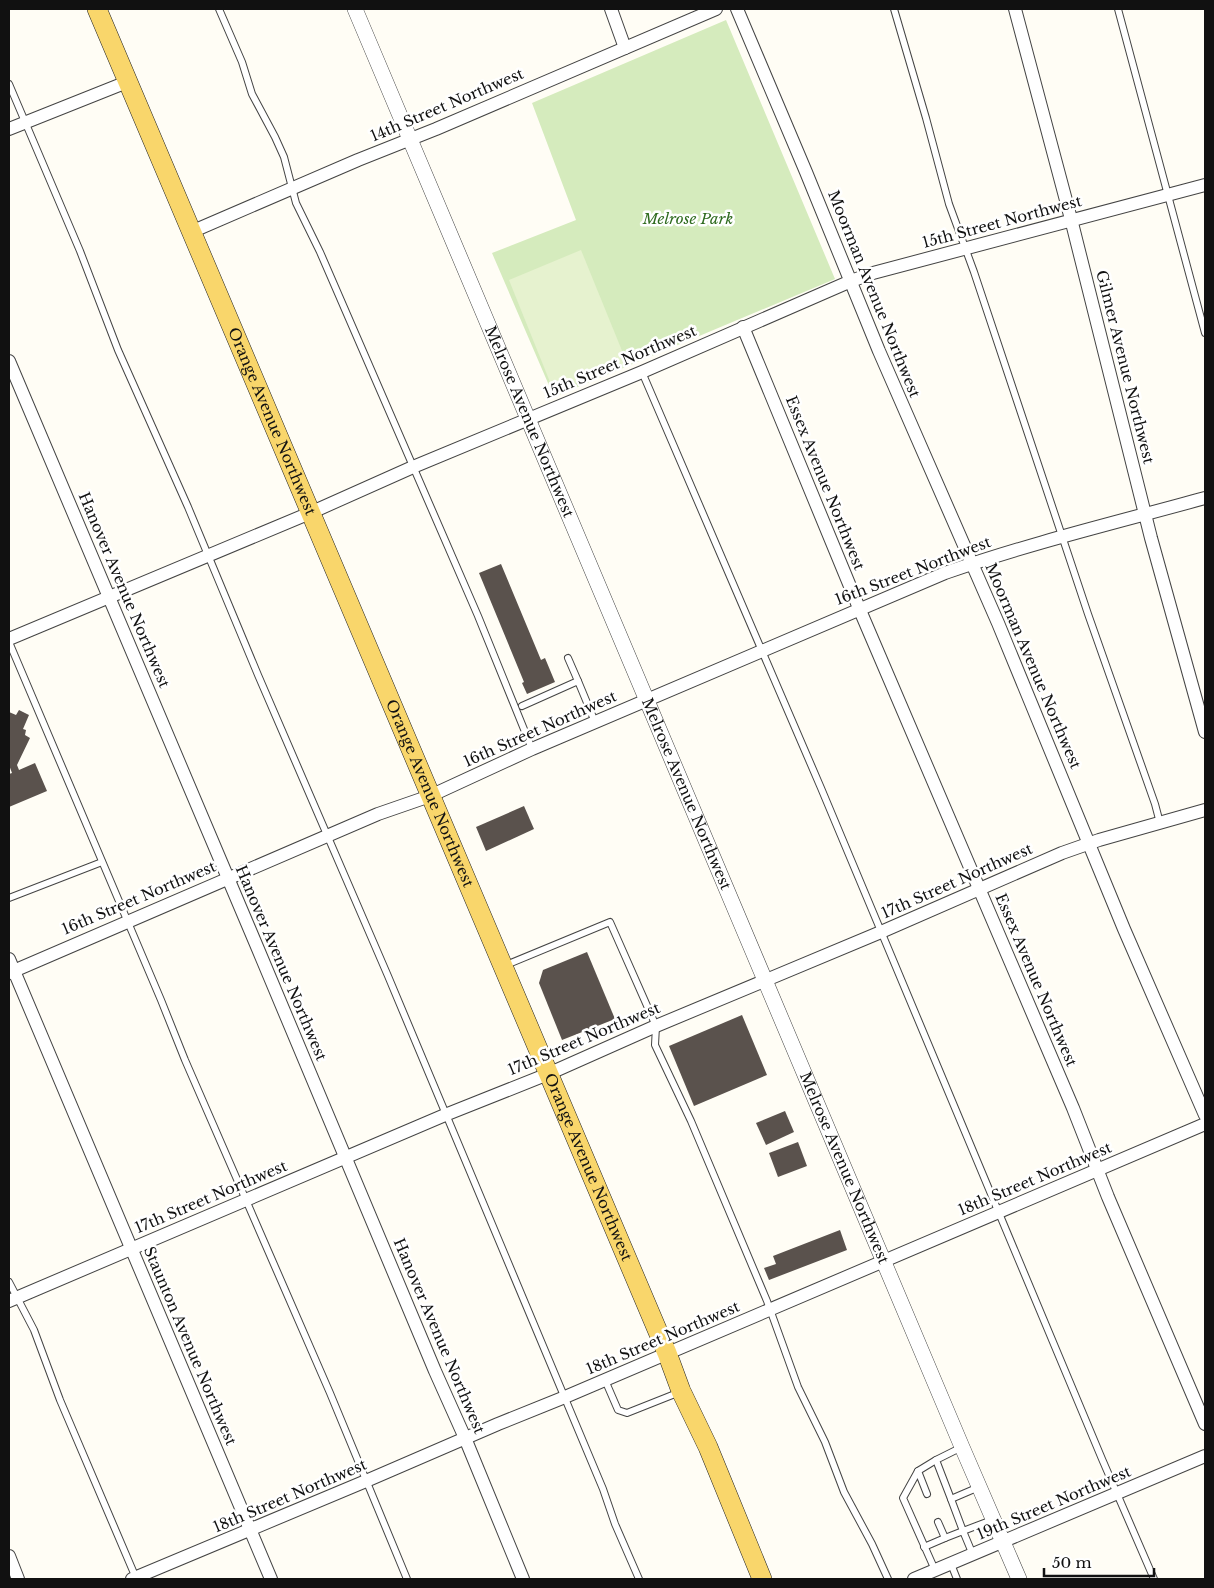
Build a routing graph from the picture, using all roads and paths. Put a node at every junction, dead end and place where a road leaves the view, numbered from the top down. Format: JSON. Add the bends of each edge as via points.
{"nodes":[{"id":1,"x":97,"y":9,"type":"edge"},
{"id":2,"x":219,"y":9,"type":"edge"},
{"id":3,"x":355,"y":9,"type":"edge"},
{"id":4,"x":610,"y":9,"type":"edge"},
{"id":5,"x":716,"y":9,"type":"edge"},
{"id":6,"x":738,"y":9,"type":"edge"},
{"id":7,"x":894,"y":9,"type":"edge"},
{"id":8,"x":1015,"y":9,"type":"edge"},
{"id":9,"x":1118,"y":9,"type":"edge"},
{"id":10,"x":625,"y":48,"type":"junction"},
{"id":11,"x":127,"y":82,"type":"junction"},
{"id":12,"x":9,"y":84,"type":"edge"},
{"id":13,"x":24,"y":122,"type":"junction"},
{"id":14,"x":9,"y":129,"type":"edge"},
{"id":15,"x":410,"y":139,"type":"junction"},
{"id":16,"x":1205,"y":185,"type":"edge"},
{"id":17,"x":291,"y":188,"type":"junction"},
{"id":18,"x":1168,"y":195,"type":"junction"},
{"id":19,"x":1071,"y":219,"type":"junction"},
{"id":20,"x":192,"y":232,"type":"junction"},
{"id":21,"x":965,"y":248,"type":"junction"},
{"id":22,"x":851,"y":281,"type":"junction"},
{"id":23,"x":743,"y":328,"type":"junction"},
{"id":24,"x":1205,"y":333,"type":"edge"},
{"id":25,"x":9,"y":361,"type":"edge"},
{"id":26,"x":642,"y":372,"type":"junction"},
{"id":27,"x":528,"y":419,"type":"junction"},
{"id":28,"x":413,"y":467,"type":"junction"},
{"id":29,"x":1205,"y":498,"type":"edge"},
{"id":30,"x":310,"y":513,"type":"junction"},
{"id":31,"x":1146,"y":514,"type":"junction"},
{"id":32,"x":1062,"y":536,"type":"junction"},
{"id":33,"x":208,"y":555,"type":"junction"},
{"id":34,"x":971,"y":564,"type":"junction"},
{"id":35,"x":109,"y":597,"type":"junction"},
{"id":36,"x":859,"y":608,"type":"junction"},
{"id":37,"x":9,"y":641,"type":"edge"},
{"id":38,"x":761,"y":651,"type":"junction"},
{"id":39,"x":568,"y":658,"type":"dead end"},
{"id":40,"x":578,"y":681,"type":"junction"},
{"id":41,"x":646,"y":700,"type":"junction"},
{"id":42,"x":522,"y":706,"type":"dead end"},
{"id":43,"x":596,"y":722,"type":"junction"},
{"id":44,"x":1205,"y":732,"type":"edge"},
{"id":45,"x":532,"y":749,"type":"junction"},
{"id":46,"x":430,"y":796,"type":"junction"},
{"id":47,"x":1205,"y":810,"type":"edge"},
{"id":48,"x":1160,"y":823,"type":"junction"},
{"id":49,"x":327,"y":836,"type":"junction"},
{"id":50,"x":1089,"y":843,"type":"junction"},
{"id":51,"x":102,"y":862,"type":"junction"},
{"id":52,"x":227,"y":878,"type":"junction"},
{"id":53,"x":979,"y":889,"type":"junction"},
{"id":54,"x":9,"y":898,"type":"edge"},
{"id":55,"x":127,"y":921,"type":"junction"},
{"id":56,"x":881,"y":932,"type":"junction"},
{"id":57,"x":10,"y":967,"type":"edge"},
{"id":58,"x":502,"y":967,"type":"junction"},
{"id":59,"x":765,"y":980,"type":"junction"},
{"id":60,"x":656,"y":1026,"type":"junction"},
{"id":61,"x":548,"y":1074,"type":"junction"},
{"id":62,"x":445,"y":1115,"type":"junction"},
{"id":63,"x":1205,"y":1115,"type":"edge"},
{"id":64,"x":1205,"y":1124,"type":"edge"},
{"id":65,"x":346,"y":1157,"type":"junction"},
{"id":66,"x":1097,"y":1169,"type":"junction"},
{"id":67,"x":246,"y":1200,"type":"junction"},
{"id":68,"x":999,"y":1212,"type":"junction"},
{"id":69,"x":132,"y":1250,"type":"junction"},
{"id":70,"x":884,"y":1261,"type":"junction"},
{"id":71,"x":9,"y":1282,"type":"edge"},
{"id":72,"x":13,"y":1299,"type":"edge"},
{"id":73,"x":770,"y":1310,"type":"junction"},
{"id":74,"x":667,"y":1353,"type":"junction"},
{"id":75,"x":605,"y":1380,"type":"junction"},
{"id":76,"x":681,"y":1391,"type":"junction"},
{"id":77,"x":565,"y":1397,"type":"junction"},
{"id":78,"x":1205,"y":1424,"type":"edge"},
{"id":79,"x":465,"y":1438,"type":"junction"},
{"id":80,"x":962,"y":1447,"type":"junction"},
{"id":81,"x":1205,"y":1456,"type":"edge"},
{"id":82,"x":936,"y":1460,"type":"junction"},
{"id":83,"x":918,"y":1470,"type":"junction"},
{"id":84,"x":366,"y":1481,"type":"junction"},
{"id":85,"x":980,"y":1487,"type":"junction"},
{"id":86,"x":926,"y":1494,"type":"dead end"},
{"id":87,"x":1117,"y":1494,"type":"junction"},
{"id":88,"x":951,"y":1499,"type":"junction"},
{"id":89,"x":993,"y":1519,"type":"junction"},
{"id":90,"x":938,"y":1522,"type":"dead end"},
{"id":91,"x":250,"y":1530,"type":"junction"},
{"id":92,"x":963,"y":1531,"type":"junction"},
{"id":93,"x":945,"y":1538,"type":"junction"},
{"id":94,"x":1003,"y":1542,"type":"junction"},
{"id":95,"x":924,"y":1547,"type":"junction"},
{"id":96,"x":973,"y":1555,"type":"junction"},
{"id":97,"x":9,"y":1556,"type":"edge"},
{"id":98,"x":951,"y":1564,"type":"junction"},
{"id":99,"x":936,"y":1570,"type":"junction"},
{"id":100,"x":18,"y":1579,"type":"edge"},
{"id":101,"x":135,"y":1579,"type":"edge"},
{"id":102,"x":271,"y":1579,"type":"edge"},
{"id":103,"x":407,"y":1579,"type":"edge"},
{"id":104,"x":523,"y":1579,"type":"edge"},
{"id":105,"x":639,"y":1579,"type":"edge"},
{"id":106,"x":762,"y":1579,"type":"edge"},
{"id":107,"x":888,"y":1579,"type":"edge"},
{"id":108,"x":914,"y":1579,"type":"edge"},
{"id":109,"x":958,"y":1579,"type":"edge"},
{"id":110,"x":1019,"y":1579,"type":"edge"},
{"id":111,"x":1154,"y":1579,"type":"edge"}],
"edges":[{"from":1,"to":11,"type":"main road","name":"Orange Avenue Northwest"},
{"from":2,"to":17,"type":"lane","via":[[252,94],[284,157]]},
{"from":3,"to":15,"type":"street","name":"Melrose Avenue Northwest"},
{"from":4,"to":10,"type":"street"},
{"from":5,"to":10,"type":"street","name":"14th Street Northwest"},
{"from":6,"to":22,"type":"street","name":"Moorman Avenue Northwest"},
{"from":7,"to":21,"type":"lane","via":[[949,204]]},
{"from":8,"to":19,"type":"street","name":"Gilmer Avenue Northwest"},
{"from":9,"to":18,"type":"lane"},
{"from":10,"to":15,"type":"street","name":"14th Street Northwest"},
{"from":11,"to":13,"type":"street"},
{"from":11,"to":20,"type":"main road","name":"Orange Avenue Northwest"},
{"from":12,"to":13,"type":"lane"},
{"from":13,"to":14,"type":"street"},
{"from":13,"to":33,"type":"lane"},
{"from":15,"to":17,"type":"street","name":"14th Street Northwest"},
{"from":15,"to":27,"type":"street","name":"Melrose Avenue Northwest"},
{"from":16,"to":18,"type":"street","name":"15th Street Northwest"},
{"from":17,"to":20,"type":"street","name":"14th Street Northwest"},
{"from":17,"to":28,"type":"lane"},
{"from":18,"to":19,"type":"street","name":"15th Street Northwest"},
{"from":18,"to":24,"type":"lane"},
{"from":19,"to":21,"type":"street","name":"15th Street Northwest"},
{"from":19,"to":31,"type":"street","name":"Gilmer Avenue Northwest"},
{"from":20,"to":30,"type":"main road","name":"Orange Avenue Northwest"},
{"from":21,"to":22,"type":"street","name":"15th Street Northwest"},
{"from":21,"to":32,"type":"lane"},
{"from":22,"to":23,"type":"street","name":"15th Street Northwest"},
{"from":22,"to":34,"type":"street","name":"Moorman Avenue Northwest"},
{"from":23,"to":26,"type":"street","name":"15th Street Northwest"},
{"from":23,"to":36,"type":"street","name":"Essex Avenue Northwest"},
{"from":25,"to":35,"type":"street","name":"Hanover Avenue Northwest"},
{"from":26,"to":27,"type":"street","name":"15th Street Northwest"},
{"from":26,"to":38,"type":"lane"},
{"from":27,"to":28,"type":"street","name":"15th Street Northwest"},
{"from":27,"to":41,"type":"street","name":"Melrose Avenue Northwest"},
{"from":28,"to":30,"type":"street","name":"15th Street Northwest"},
{"from":28,"to":45,"type":"lane"},
{"from":29,"to":31,"type":"street","name":"16th Street Northwest"},
{"from":30,"to":33,"type":"street","name":"15th Street Northwest"},
{"from":30,"to":46,"type":"main road","name":"Orange Avenue Northwest"},
{"from":31,"to":32,"type":"street","name":"16th Street Northwest"},
{"from":31,"to":44,"type":"street","name":"Gilmer Avenue Northwest"},
{"from":32,"to":34,"type":"street","name":"16th Street Northwest"},
{"from":32,"to":48,"type":"lane"},
{"from":33,"to":35,"type":"street","name":"15th Street Northwest"},
{"from":33,"to":49,"type":"lane"},
{"from":34,"to":36,"type":"street","name":"16th Street Northwest"},
{"from":34,"to":50,"type":"street","name":"Moorman Avenue Northwest"},
{"from":35,"to":37,"type":"street","name":"15th Street Northwest"},
{"from":35,"to":52,"type":"street","name":"Hanover Avenue Northwest"},
{"from":36,"to":38,"type":"street","name":"16th Street Northwest"},
{"from":36,"to":53,"type":"street","name":"Essex Avenue Northwest"},
{"from":37,"to":51,"type":"lane"},
{"from":38,"to":41,"type":"street","name":"16th Street Northwest"},
{"from":38,"to":56,"type":"lane"},
{"from":39,"to":40,"type":"lane"},
{"from":40,"to":42,"type":"lane"},
{"from":40,"to":43,"type":"lane"},
{"from":41,"to":43,"type":"street","name":"16th Street Northwest"},
{"from":41,"to":59,"type":"street","name":"Melrose Avenue Northwest"},
{"from":43,"to":45,"type":"street","name":"16th Street Northwest"},
{"from":45,"to":46,"type":"street","name":"16th Street Northwest"},
{"from":46,"to":49,"type":"street","name":"16th Street Northwest"},
{"from":46,"to":58,"type":"main road","name":"Orange Avenue Northwest"},
{"from":47,"to":48,"type":"street","name":"17th Street Northwest"},
{"from":48,"to":50,"type":"street","name":"17th Street Northwest"},
{"from":49,"to":52,"type":"street","name":"16th Street Northwest"},
{"from":49,"to":62,"type":"lane"},
{"from":50,"to":53,"type":"street","name":"17th Street Northwest"},
{"from":50,"to":63,"type":"street","name":"Moorman Avenue Northwest"},
{"from":51,"to":54,"type":"lane"},
{"from":51,"to":55,"type":"lane"},
{"from":52,"to":55,"type":"street","name":"16th Street Northwest"},
{"from":52,"to":65,"type":"street","name":"Hanover Avenue Northwest"},
{"from":53,"to":56,"type":"street","name":"17th Street Northwest"},
{"from":53,"to":66,"type":"street","name":"Essex Avenue Northwest"},
{"from":55,"to":57,"type":"street","name":"16th Street Northwest"},
{"from":55,"to":67,"type":"lane"},
{"from":56,"to":59,"type":"street","name":"17th Street Northwest"},
{"from":56,"to":68,"type":"lane"},
{"from":57,"to":69,"type":"street","name":"Staunton Avenue Northwest"},
{"from":58,"to":60,"type":"lane","via":[[610,922]]},
{"from":58,"to":61,"type":"main road","name":"Orange Avenue Northwest"},
{"from":59,"to":60,"type":"street","name":"17th Street Northwest"},
{"from":59,"to":70,"type":"street","name":"Melrose Avenue Northwest"},
{"from":60,"to":61,"type":"street","name":"17th Street Northwest"},
{"from":60,"to":73,"type":"lane","via":[[655,1045],[692,1121]]},
{"from":61,"to":62,"type":"street","name":"17th Street Northwest"},
{"from":61,"to":74,"type":"main road","name":"Orange Avenue Northwest"},
{"from":62,"to":65,"type":"street","name":"17th Street Northwest"},
{"from":62,"to":77,"type":"lane"},
{"from":64,"to":66,"type":"street","name":"18th Street Northwest"},
{"from":65,"to":67,"type":"street","name":"17th Street Northwest"},
{"from":65,"to":79,"type":"street","name":"Hanover Avenue Northwest"},
{"from":66,"to":68,"type":"street","name":"18th Street Northwest"},
{"from":66,"to":78,"type":"street","name":"Essex Avenue Northwest"},
{"from":67,"to":69,"type":"street","name":"17th Street Northwest"},
{"from":67,"to":84,"type":"lane"},
{"from":68,"to":70,"type":"street","name":"18th Street Northwest"},
{"from":68,"to":87,"type":"lane"},
{"from":69,"to":72,"type":"street","name":"17th Street Northwest"},
{"from":69,"to":91,"type":"street","name":"Staunton Avenue Northwest"},
{"from":70,"to":73,"type":"street","name":"18th Street Northwest"},
{"from":70,"to":80,"type":"street","name":"Melrose Avenue Northwest"},
{"from":71,"to":72,"type":"lane"},
{"from":72,"to":101,"type":"lane","via":[[34,1330]]},
{"from":73,"to":74,"type":"street","name":"18th Street Northwest"},
{"from":73,"to":107,"type":"lane","via":[[798,1387],[825,1442],[844,1492]]},
{"from":74,"to":75,"type":"street","name":"18th Street Northwest"},
{"from":74,"to":76,"type":"main road","name":"Orange Avenue Northwest"},
{"from":75,"to":76,"type":"lane","via":[[618,1410],[627,1413]]},
{"from":75,"to":77,"type":"street","name":"18th Street Northwest"},
{"from":76,"to":106,"type":"main road","name":"Orange Avenue Northwest"},
{"from":77,"to":79,"type":"street","name":"18th Street Northwest"},
{"from":77,"to":105,"type":"lane"},
{"from":79,"to":84,"type":"street","name":"18th Street Northwest"},
{"from":79,"to":104,"type":"street","name":"Hanover Avenue Northwest"},
{"from":80,"to":82,"type":"lane"},
{"from":80,"to":85,"type":"street","name":"Melrose Avenue Northwest"},
{"from":81,"to":87,"type":"street","name":"19th Street Northwest"},
{"from":82,"to":83,"type":"lane"},
{"from":82,"to":88,"type":"lane"},
{"from":83,"to":86,"type":"lane"},
{"from":83,"to":95,"type":"lane","via":[[903,1498]]},
{"from":84,"to":91,"type":"street","name":"18th Street Northwest"},
{"from":84,"to":103,"type":"lane"},
{"from":85,"to":88,"type":"lane"},
{"from":85,"to":89,"type":"street","name":"Melrose Avenue Northwest"},
{"from":87,"to":94,"type":"street","name":"19th Street Northwest"},
{"from":87,"to":111,"type":"lane"},
{"from":88,"to":92,"type":"lane"},
{"from":89,"to":92,"type":"lane"},
{"from":89,"to":94,"type":"street","name":"Melrose Avenue Northwest"},
{"from":90,"to":93,"type":"lane"},
{"from":91,"to":101,"type":"street","name":"18th Street Northwest"},
{"from":91,"to":102,"type":"street","name":"Staunton Avenue Northwest"},
{"from":92,"to":93,"type":"lane"},
{"from":92,"to":96,"type":"lane"},
{"from":93,"to":95,"type":"lane"},
{"from":94,"to":96,"type":"street","name":"19th Street Northwest"},
{"from":94,"to":110,"type":"street","name":"Melrose Avenue Northwest"},
{"from":95,"to":99,"type":"lane"},
{"from":96,"to":98,"type":"street","name":"19th Street Northwest"},
{"from":97,"to":100,"type":"street"},
{"from":98,"to":99,"type":"street","name":"19th Street Northwest"},
{"from":98,"to":109,"type":"lane"},
{"from":99,"to":108,"type":"street","name":"19th Street Northwest"}]}
